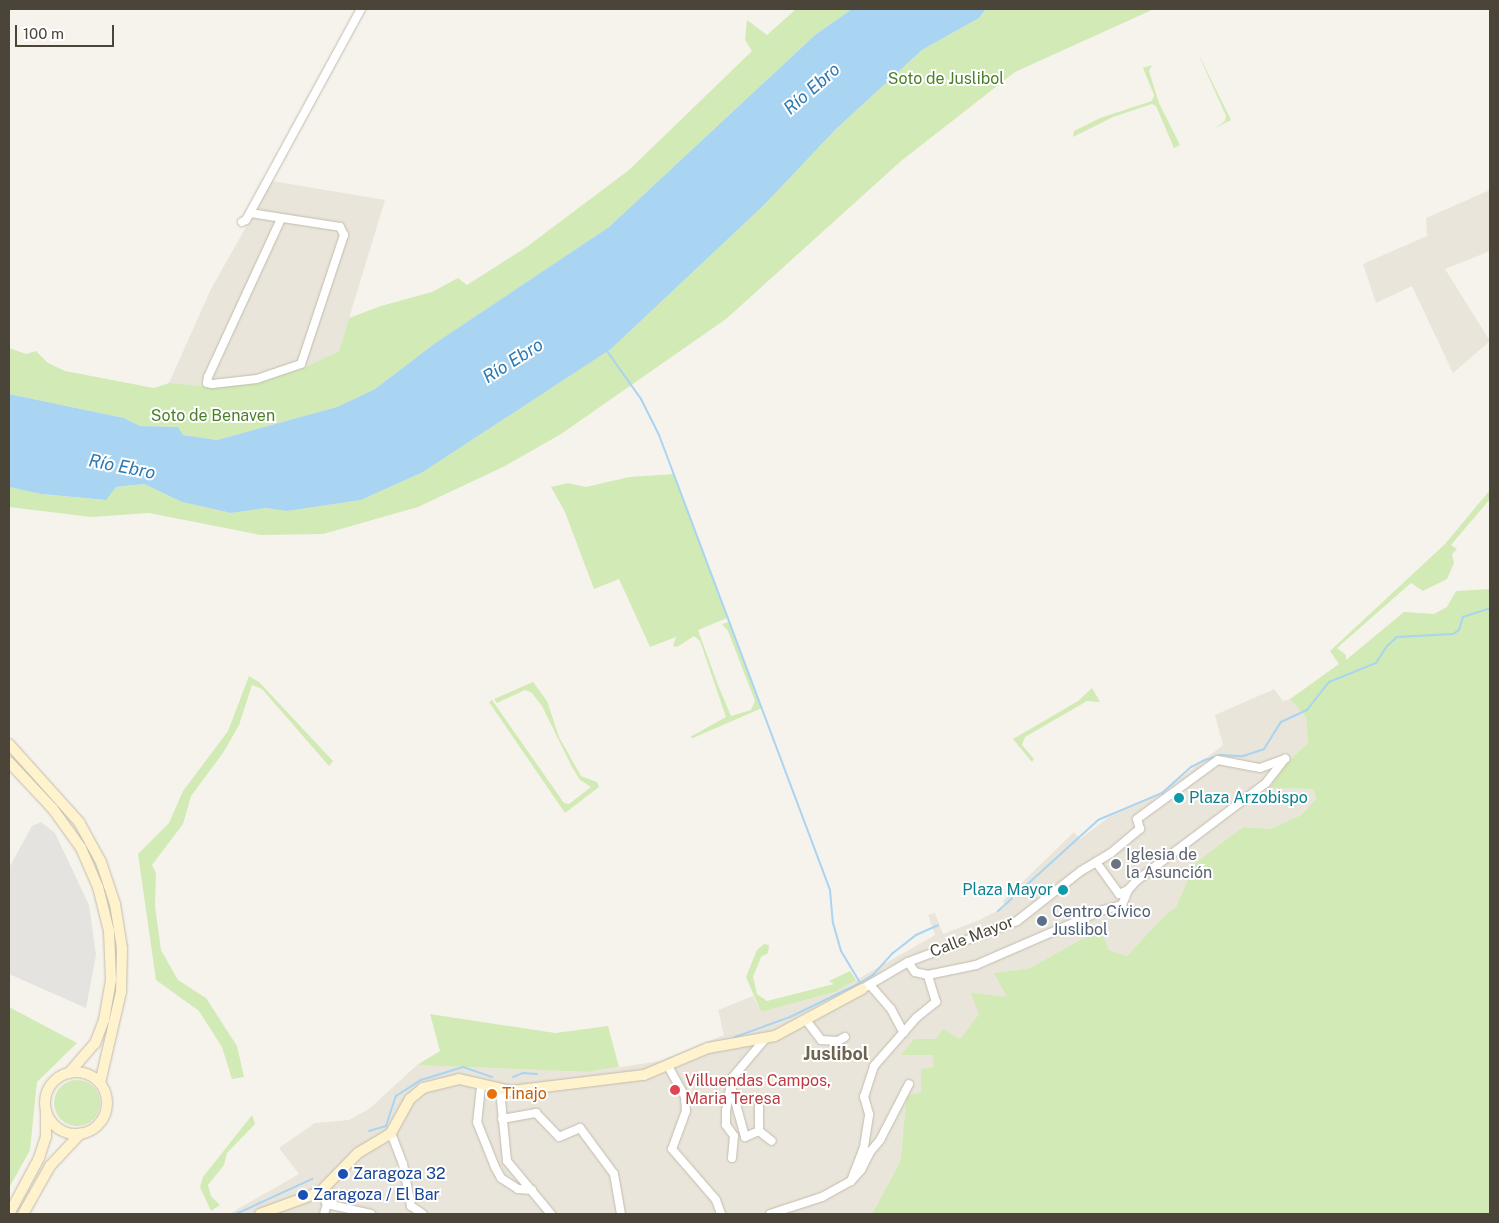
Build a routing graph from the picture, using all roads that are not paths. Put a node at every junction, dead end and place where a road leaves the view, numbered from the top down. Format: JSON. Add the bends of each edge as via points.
{"nodes":[{"id":1,"x":361,"y":9,"type":"edge"},
{"id":2,"x":250,"y":213,"type":"junction"},
{"id":3,"x":281,"y":219,"type":"junction"},
{"id":4,"x":242,"y":222,"type":"dead end"},
{"id":5,"x":9,"y":744,"type":"edge"},
{"id":6,"x":9,"y":762,"type":"edge"},
{"id":7,"x":1096,"y":862,"type":"junction"},
{"id":8,"x":1128,"y":890,"type":"junction"},
{"id":9,"x":908,"y":962,"type":"junction"},
{"id":10,"x":928,"y":976,"type":"junction"},
{"id":11,"x":866,"y":987,"type":"junction"},
{"id":12,"x":806,"y":1020,"type":"junction"},
{"id":13,"x":904,"y":1033,"type":"junction"},
{"id":14,"x":846,"y":1037,"type":"dead end"},
{"id":15,"x":765,"y":1039,"type":"junction"},
{"id":16,"x":668,"y":1066,"type":"junction"},
{"id":17,"x":69,"y":1073,"type":"junction"},
{"id":18,"x":100,"y":1083,"type":"junction"},
{"id":19,"x":908,"y":1084,"type":"dead end"},
{"id":20,"x":730,"y":1085,"type":"junction"},
{"id":21,"x":481,"y":1086,"type":"junction"},
{"id":22,"x":500,"y":1090,"type":"junction"},
{"id":23,"x":760,"y":1106,"type":"dead end"},
{"id":24,"x":46,"y":1109,"type":"junction"},
{"id":25,"x":502,"y":1119,"type":"junction"},
{"id":26,"x":759,"y":1131,"type":"junction"},
{"id":27,"x":81,"y":1133,"type":"junction"},
{"id":28,"x":391,"y":1133,"type":"junction"},
{"id":29,"x":772,"y":1141,"type":"dead end"},
{"id":30,"x":732,"y":1158,"type":"dead end"},
{"id":31,"x":851,"y":1181,"type":"junction"},
{"id":32,"x":532,"y":1190,"type":"junction"},
{"id":33,"x":320,"y":1192,"type":"junction"},
{"id":34,"x":327,"y":1204,"type":"junction"},
{"id":35,"x":9,"y":1214,"type":"edge"},
{"id":36,"x":23,"y":1214,"type":"edge"},
{"id":37,"x":260,"y":1214,"type":"edge"},
{"id":38,"x":324,"y":1214,"type":"edge"},
{"id":39,"x":371,"y":1214,"type":"edge"},
{"id":40,"x":423,"y":1214,"type":"edge"},
{"id":41,"x":551,"y":1214,"type":"edge"},
{"id":42,"x":621,"y":1214,"type":"edge"},
{"id":43,"x":721,"y":1214,"type":"edge"},
{"id":44,"x":770,"y":1214,"type":"edge"}],
"edges":[{"from":1,"to":2,"type":"street"},
{"from":2,"to":3,"type":"street"},
{"from":2,"to":4,"type":"street"},
{"from":3,"to":3,"type":"street","via":[[340,227],[344,235],[301,364],[257,380],[208,382]]},
{"from":5,"to":18,"type":"main road","via":[[79,822],[101,862],[115,904],[122,948],[121,992]]},
{"from":6,"to":17,"type":"main road","via":[[53,808],[81,848],[98,887],[109,931],[111,980],[104,1020],[94,1043]]},
{"from":7,"to":8,"type":"street","via":[[1119,894]]},
{"from":7,"to":8,"type":"street","name":"Calle Mayor","via":[[1140,829],[1137,819],[1218,760],[1260,768],[1285,759],[1266,783],[1189,839]]},
{"from":7,"to":9,"type":"street","name":"Calle Mayor","via":[[1017,922]]},
{"from":8,"to":10,"type":"street","via":[[1122,905],[1103,910],[976,965]]},
{"from":9,"to":10,"type":"street","via":[[915,972]]},
{"from":9,"to":11,"type":"street","name":"Calle Mayor"},
{"from":10,"to":13,"type":"street","via":[[936,1002]]},
{"from":11,"to":12,"type":"main road"},
{"from":11,"to":13,"type":"street","via":[[891,1009]]},
{"from":12,"to":14,"type":"street","via":[[821,1040],[838,1041]]},
{"from":12,"to":15,"type":"main road"},
{"from":13,"to":31,"type":"street","via":[[874,1066],[864,1097],[869,1114],[864,1147]]},
{"from":15,"to":16,"type":"main road","via":[[708,1048]]},
{"from":15,"to":20,"type":"street","via":[[734,1073]]},
{"from":16,"to":22,"type":"main road","via":[[644,1075]]},
{"from":16,"to":43,"type":"street","via":[[685,1097],[686,1111],[672,1149],[716,1200]]},
{"from":17,"to":18,"type":"main road","via":[[86,1073]]},
{"from":17,"to":24,"type":"main road","via":[[60,1076],[48,1090]]},
{"from":18,"to":27,"type":"main road","via":[[107,1103],[103,1117],[94,1128]]},
{"from":19,"to":31,"type":"street","via":[[880,1140]]},
{"from":20,"to":26,"type":"street","via":[[745,1137]]},
{"from":20,"to":30,"type":"street","via":[[726,1120],[734,1136]]},
{"from":21,"to":22,"type":"main road"},
{"from":21,"to":28,"type":"main road","via":[[452,1079],[424,1088],[410,1099]]},
{"from":21,"to":32,"type":"street","via":[[477,1122],[495,1167],[502,1178],[518,1189]]},
{"from":22,"to":25,"type":"street"},
{"from":23,"to":26,"type":"street"},
{"from":24,"to":27,"type":"main road","via":[[55,1125],[71,1133]]},
{"from":24,"to":35,"type":"main road","via":[[43,1147]]},
{"from":25,"to":32,"type":"street","via":[[507,1161]]},
{"from":25,"to":42,"type":"street","via":[[536,1113],[559,1137],[580,1128],[614,1174]]},
{"from":26,"to":29,"type":"street"},
{"from":27,"to":36,"type":"main road","via":[[56,1157]]},
{"from":28,"to":33,"type":"main road","via":[[358,1153]]},
{"from":28,"to":40,"type":"street","via":[[403,1164],[411,1206]]},
{"from":31,"to":44,"type":"street","via":[[822,1197]]},
{"from":32,"to":41,"type":"street"},
{"from":33,"to":34,"type":"street"},
{"from":33,"to":37,"type":"main road"},
{"from":34,"to":38,"type":"street"},
{"from":34,"to":39,"type":"street"}]}
